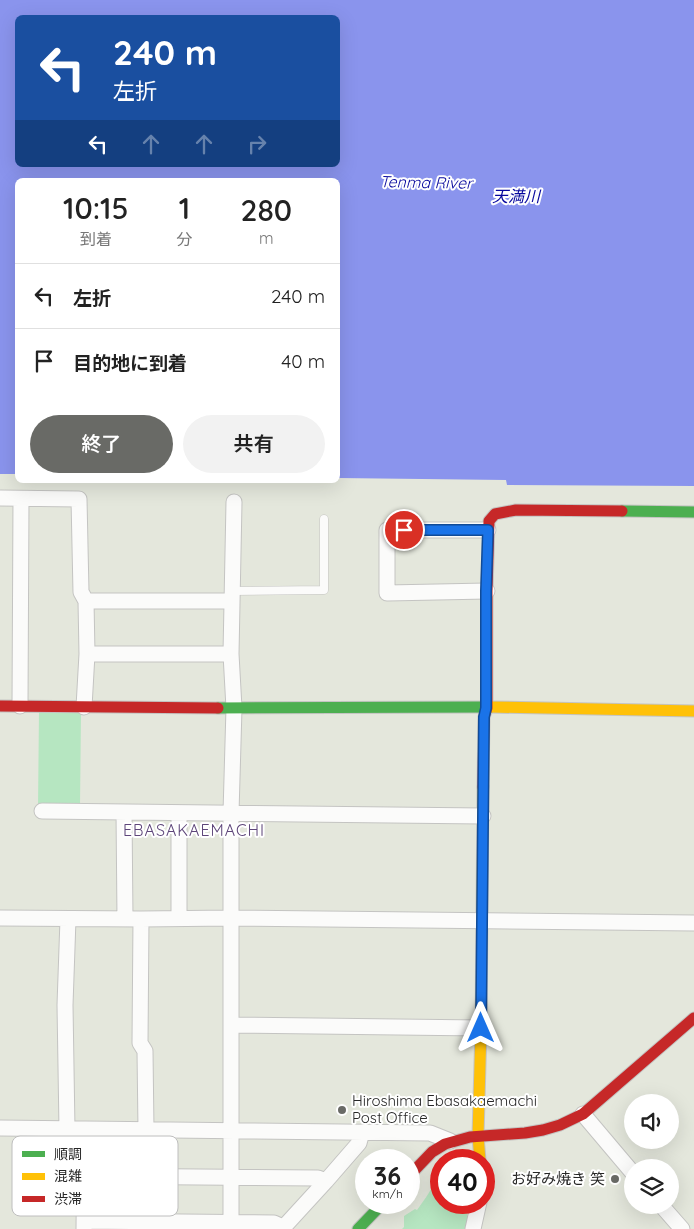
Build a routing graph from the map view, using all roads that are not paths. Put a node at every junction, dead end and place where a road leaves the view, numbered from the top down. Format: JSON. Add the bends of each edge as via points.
{"nodes":[{"id":1,"x":0,"y":498,"type":"edge"},
{"id":2,"x":20,"y":499,"type":"junction"},
{"id":3,"x":234,"y":502,"type":"dead end"},
{"id":4,"x":694,"y":512,"type":"edge"},
{"id":5,"x":324,"y":519,"type":"dead end"},
{"id":6,"x":488,"y":530,"type":"junction"},
{"id":7,"x":486,"y":591,"type":"junction"},
{"id":8,"x":232,"y":596,"type":"junction"},
{"id":9,"x":86,"y":601,"type":"junction"},
{"id":10,"x":87,"y":654,"type":"junction"},
{"id":11,"x":232,"y":654,"type":"junction"},
{"id":12,"x":0,"y":706,"type":"edge"},
{"id":13,"x":20,"y":706,"type":"junction"},
{"id":14,"x":84,"y":708,"type":"junction"},
{"id":15,"x":234,"y":708,"type":"junction"},
{"id":16,"x":486,"y":708,"type":"junction"},
{"id":17,"x":694,"y":711,"type":"edge"},
{"id":18,"x":42,"y":811,"type":"dead end"},
{"id":19,"x":124,"y":812,"type":"junction"},
{"id":20,"x":180,"y":813,"type":"junction"},
{"id":21,"x":231,"y":813,"type":"junction"},
{"id":22,"x":483,"y":816,"type":"junction"},
{"id":23,"x":0,"y":918,"type":"edge"},
{"id":24,"x":179,"y":918,"type":"junction"},
{"id":25,"x":231,"y":918,"type":"junction"},
{"id":26,"x":68,"y":919,"type":"junction"},
{"id":27,"x":125,"y":919,"type":"junction"},
{"id":28,"x":142,"y":919,"type":"junction"},
{"id":29,"x":482,"y":920,"type":"junction"},
{"id":30,"x":694,"y":923,"type":"edge"},
{"id":31,"x":694,"y":1018,"type":"edge"},
{"id":32,"x":231,"y":1025,"type":"junction"},
{"id":33,"x":481,"y":1028,"type":"junction"},
{"id":34,"x":583,"y":1114,"type":"junction"},
{"id":35,"x":0,"y":1128,"type":"edge"},
{"id":36,"x":66,"y":1129,"type":"junction"},
{"id":37,"x":86,"y":1129,"type":"junction"},
{"id":38,"x":146,"y":1130,"type":"junction"},
{"id":39,"x":231,"y":1131,"type":"junction"},
{"id":40,"x":362,"y":1132,"type":"junction"},
{"id":41,"x":86,"y":1136,"type":"edge"},
{"id":42,"x":478,"y":1136,"type":"junction"},
{"id":43,"x":450,"y":1141,"type":"junction"},
{"id":44,"x":479,"y":1149,"type":"edge"},
{"id":45,"x":624,"y":1163,"type":"edge"},
{"id":46,"x":420,"y":1165,"type":"edge"},
{"id":47,"x":178,"y":1177,"type":"edge"},
{"id":48,"x":231,"y":1178,"type":"junction"},
{"id":49,"x":326,"y":1181,"type":"junction"},
{"id":50,"x":372,"y":1214,"type":"edge"},
{"id":51,"x":475,"y":1214,"type":"edge"},
{"id":52,"x":669,"y":1214,"type":"edge"},
{"id":53,"x":84,"y":1225,"type":"edge"},
{"id":54,"x":231,"y":1226,"type":"edge"},
{"id":55,"x":283,"y":1228,"type":"edge"},
{"id":56,"x":471,"y":1228,"type":"edge"},
{"id":57,"x":358,"y":1229,"type":"edge"},
{"id":58,"x":682,"y":1229,"type":"edge"}],
"edges":[{"from":1,"to":2,"type":"street"},
{"from":2,"to":9,"type":"street","via":[[79,499],[82,592]]},
{"from":2,"to":13,"type":"street"},
{"from":3,"to":8,"type":"street"},
{"from":4,"to":6,"type":"street","via":[[516,510],[495,514],[489,521]]},
{"from":5,"to":8,"type":"lane","via":[[324,590]]},
{"from":6,"to":7,"type":"street"},
{"from":6,"to":7,"type":"street","via":[[387,530],[388,593]]},
{"from":7,"to":16,"type":"street"},
{"from":8,"to":9,"type":"street"},
{"from":8,"to":11,"type":"street"},
{"from":9,"to":10,"type":"street"},
{"from":10,"to":11,"type":"street"},
{"from":10,"to":14,"type":"street"},
{"from":11,"to":15,"type":"street"},
{"from":12,"to":13,"type":"street"},
{"from":13,"to":14,"type":"street"},
{"from":14,"to":15,"type":"street"},
{"from":15,"to":16,"type":"street"},
{"from":15,"to":21,"type":"street"},
{"from":16,"to":17,"type":"street"},
{"from":16,"to":22,"type":"street"},
{"from":18,"to":19,"type":"street"},
{"from":19,"to":20,"type":"street"},
{"from":19,"to":27,"type":"street"},
{"from":20,"to":21,"type":"street"},
{"from":20,"to":24,"type":"street"},
{"from":21,"to":22,"type":"street"},
{"from":21,"to":25,"type":"street"},
{"from":22,"to":29,"type":"street"},
{"from":23,"to":26,"type":"street"},
{"from":24,"to":25,"type":"street"},
{"from":24,"to":28,"type":"street"},
{"from":25,"to":29,"type":"street"},
{"from":25,"to":32,"type":"street"},
{"from":26,"to":27,"type":"street"},
{"from":26,"to":36,"type":"street"},
{"from":27,"to":28,"type":"street"},
{"from":28,"to":38,"type":"street","via":[[140,1043],[145,1050]]},
{"from":29,"to":30,"type":"street"},
{"from":29,"to":33,"type":"street"},
{"from":31,"to":34,"type":"street"},
{"from":32,"to":33,"type":"street"},
{"from":32,"to":39,"type":"street"},
{"from":33,"to":42,"type":"street"},
{"from":34,"to":42,"type":"street","via":[[563,1125],[537,1131]]},
{"from":34,"to":45,"type":"street"},
{"from":35,"to":36,"type":"street"},
{"from":36,"to":37,"type":"street"},
{"from":37,"to":38,"type":"street"},
{"from":37,"to":41,"type":"street"},
{"from":38,"to":39,"type":"street"},
{"from":39,"to":40,"type":"street"},
{"from":39,"to":48,"type":"street"},
{"from":40,"to":43,"type":"street","via":[[430,1133]]},
{"from":40,"to":49,"type":"street","via":[[359,1143]]},
{"from":42,"to":43,"type":"street"},
{"from":42,"to":44,"type":"street"},
{"from":43,"to":46,"type":"street","via":[[436,1148]]},
{"from":47,"to":48,"type":"street"},
{"from":48,"to":49,"type":"street","via":[[318,1178]]},
{"from":48,"to":54,"type":"street"},
{"from":49,"to":55,"type":"street"},
{"from":50,"to":57,"type":"street"},
{"from":51,"to":56,"type":"street"},
{"from":52,"to":58,"type":"street"},
{"from":53,"to":54,"type":"street"},
{"from":54,"to":55,"type":"street","via":[[274,1223]]}]}
